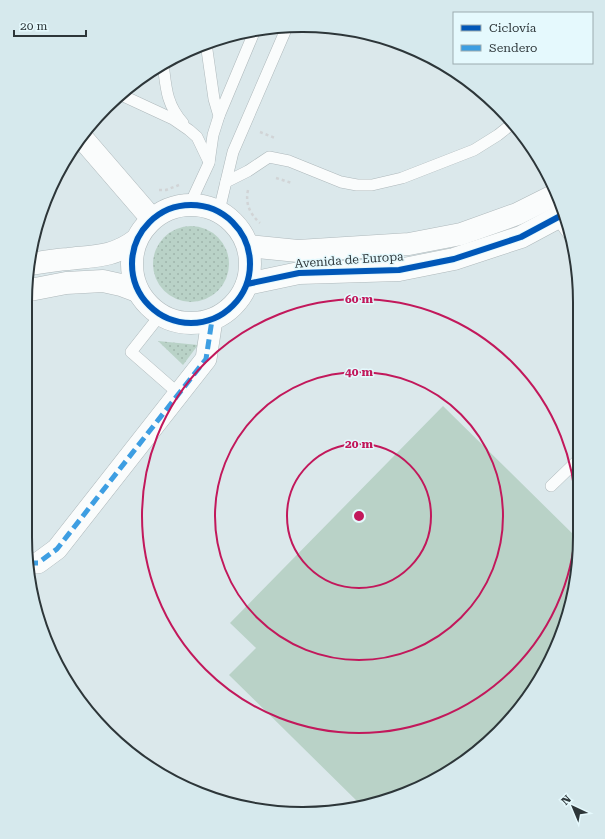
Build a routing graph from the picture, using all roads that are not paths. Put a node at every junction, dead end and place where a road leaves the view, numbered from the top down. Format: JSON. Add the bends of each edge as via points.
{"nodes":[{"id":1,"x":285,"y":33,"type":"edge"},
{"id":2,"x":252,"y":37,"type":"edge"},
{"id":3,"x":207,"y":50,"type":"edge"},
{"id":4,"x":164,"y":70,"type":"edge"},
{"id":5,"x":126,"y":97,"type":"edge"},
{"id":6,"x":219,"y":116,"type":"junction"},
{"id":7,"x":508,"y":127,"type":"edge"},
{"id":8,"x":189,"y":130,"type":"junction"},
{"id":9,"x":85,"y":142,"type":"edge"},
{"id":10,"x":209,"y":163,"type":"junction"},
{"id":11,"x":226,"y":182,"type":"junction"},
{"id":12,"x":551,"y":197,"type":"edge"},
{"id":13,"x":190,"y":204,"type":"junction"},
{"id":14,"x":219,"y":211,"type":"junction"},
{"id":15,"x":152,"y":219,"type":"junction"},
{"id":16,"x":561,"y":224,"type":"edge"},
{"id":17,"x":136,"y":240,"type":"junction"},
{"id":18,"x":248,"y":246,"type":"junction"},
{"id":19,"x":35,"y":263,"type":"edge"},
{"id":20,"x":247,"y":284,"type":"junction"},
{"id":21,"x":33,"y":289,"type":"edge"},
{"id":22,"x":137,"y":291,"type":"junction"},
{"id":23,"x":161,"y":314,"type":"junction"},
{"id":24,"x":212,"y":320,"type":"junction"},
{"id":25,"x":178,"y":394,"type":"junction"},
{"id":26,"x":573,"y":465,"type":"edge"},
{"id":27,"x":551,"y":486,"type":"dead end"},
{"id":28,"x":33,"y":563,"type":"edge"}],
"edges":[{"from":1,"to":11,"type":"lane","via":[[233,152]]},
{"from":2,"to":6,"type":"lane"},
{"from":3,"to":6,"type":"lane"},
{"from":4,"to":8,"type":"lane","via":[[168,98],[176,115]]},
{"from":5,"to":8,"type":"lane","via":[[173,119]]},
{"from":6,"to":10,"type":"lane"},
{"from":7,"to":11,"type":"lane","via":[[474,150],[402,178],[372,185],[341,182],[289,161],[269,157]]},
{"from":8,"to":10,"type":"lane","via":[[197,137]]},
{"from":9,"to":15,"type":"street"},
{"from":10,"to":13,"type":"lane"},
{"from":11,"to":14,"type":"lane"},
{"from":12,"to":18,"type":"street","name":"Avenida de Europa","via":[[517,214],[468,231],[409,244],[298,251]]},
{"from":13,"to":14,"type":"street"},
{"from":13,"to":15,"type":"street","via":[[170,208]]},
{"from":14,"to":18,"type":"street","via":[[241,232]]},
{"from":15,"to":17,"type":"street"},
{"from":16,"to":20,"type":"street","name":"Avenida de Europa","via":[[454,259],[399,270],[299,273]]},
{"from":17,"to":19,"type":"street","via":[[125,248],[106,254]]},
{"from":17,"to":22,"type":"street","via":[[132,274]]},
{"from":18,"to":20,"type":"street","via":[[251,265]]},
{"from":20,"to":24,"type":"street","via":[[239,299]]},
{"from":21,"to":22,"type":"street","via":[[66,283],[103,281]]},
{"from":22,"to":23,"type":"street","via":[[150,308]]},
{"from":23,"to":24,"type":"street","via":[[169,320],[190,324]]},
{"from":23,"to":25,"type":"lane","via":[[131,352]]},
{"from":24,"to":25,"type":"street","via":[[206,359]]},
{"from":25,"to":28,"type":"street","via":[[57,549],[38,563]]},
{"from":26,"to":27,"type":"lane"}]}
